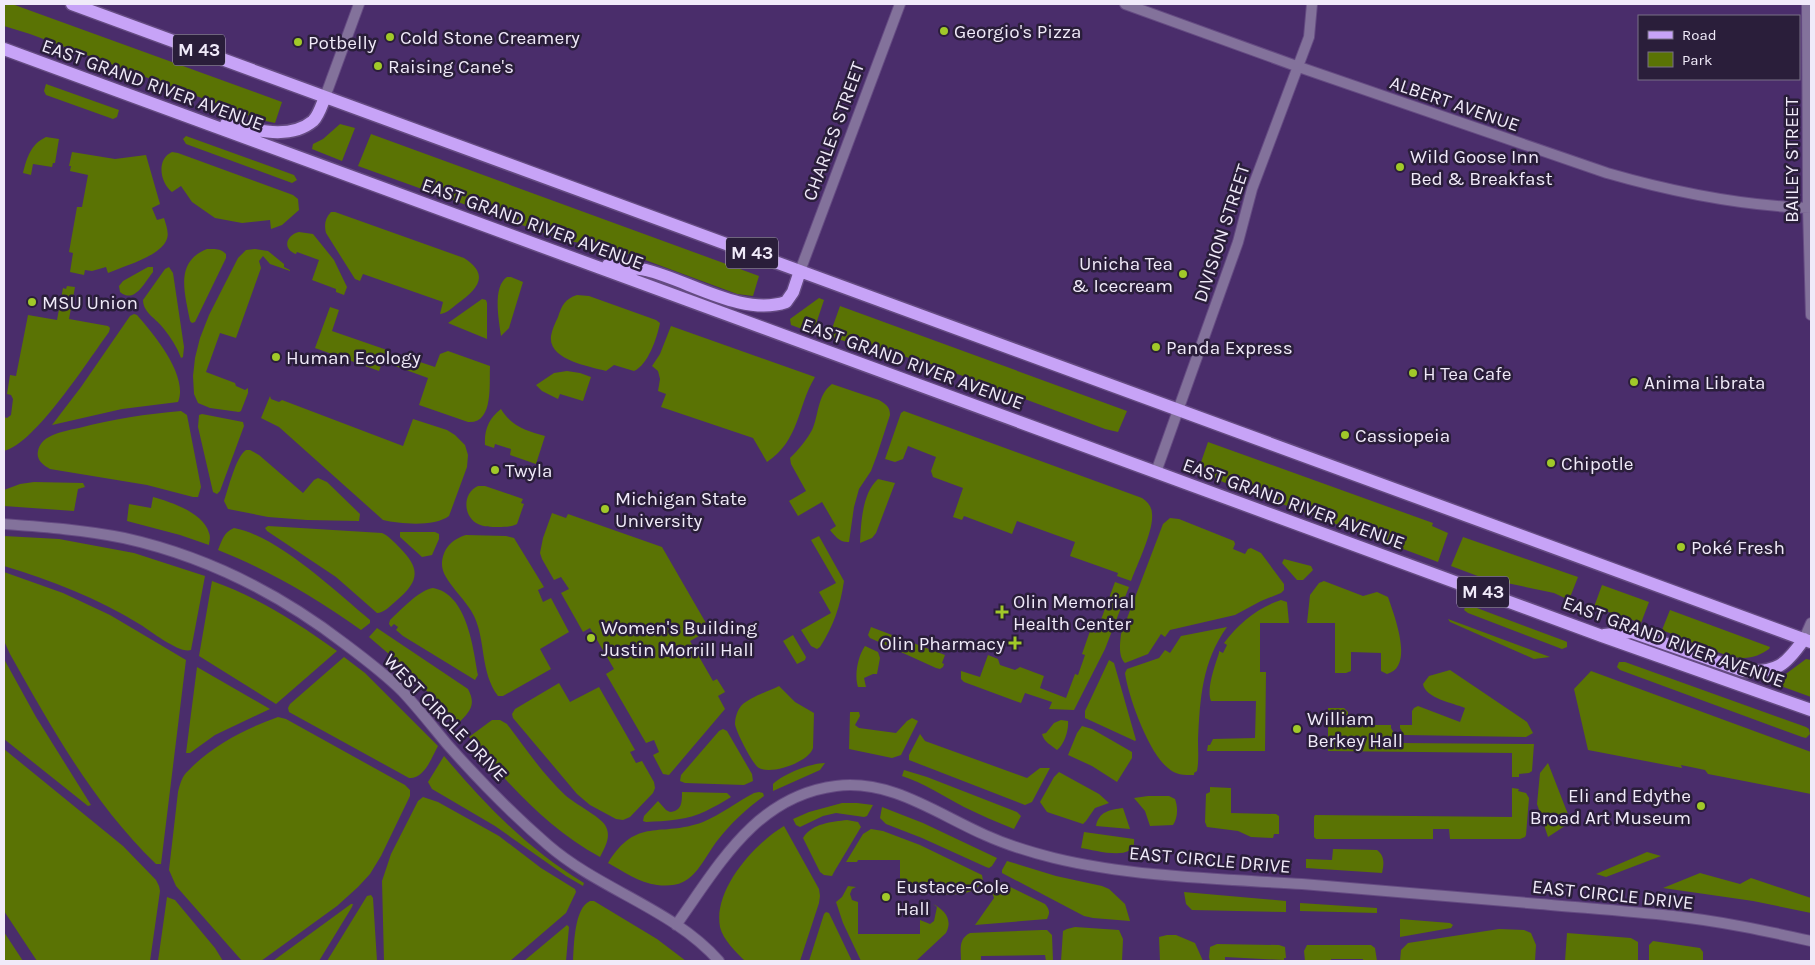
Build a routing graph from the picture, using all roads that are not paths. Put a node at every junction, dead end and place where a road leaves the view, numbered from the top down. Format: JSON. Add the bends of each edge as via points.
{"nodes":[{"id":1,"x":72,"y":4,"type":"edge"},
{"id":2,"x":359,"y":4,"type":"edge"},
{"id":3,"x":900,"y":4,"type":"edge"},
{"id":4,"x":1126,"y":4,"type":"edge"},
{"id":5,"x":1312,"y":4,"type":"edge"},
{"id":6,"x":1807,"y":4,"type":"edge"},
{"id":7,"x":4,"y":49,"type":"edge"},
{"id":8,"x":1299,"y":67,"type":"junction"},
{"id":9,"x":325,"y":97,"type":"junction"},
{"id":10,"x":184,"y":116,"type":"junction"},
{"id":11,"x":1810,"y":208,"type":"edge"},
{"id":12,"x":585,"y":262,"type":"junction"},
{"id":13,"x":800,"y":271,"type":"junction"},
{"id":14,"x":1811,"y":316,"type":"edge"},
{"id":15,"x":1178,"y":410,"type":"junction"},
{"id":16,"x":1156,"y":472,"type":"junction"},
{"id":17,"x":4,"y":524,"type":"edge"},
{"id":18,"x":1811,"y":622,"type":"edge"},
{"id":19,"x":1602,"y":636,"type":"junction"},
{"id":20,"x":1808,"y":640,"type":"edge"},
{"id":21,"x":1811,"y":710,"type":"edge"},
{"id":22,"x":676,"y":925,"type":"junction"},
{"id":23,"x":1811,"y":941,"type":"edge"},
{"id":24,"x":719,"y":961,"type":"edge"}],
"edges":[{"from":1,"to":9,"type":"main road","number":"M 43"},
{"from":2,"to":9,"type":"street"},
{"from":3,"to":13,"type":"street","name":"CHARLES STREET"},
{"from":4,"to":8,"type":"street","name":"ALBERT AVENUE"},
{"from":5,"to":8,"type":"street","name":"DIVISION STREET","via":[[1310,36]]},
{"from":6,"to":11,"type":"street","name":"BAILEY STREET"},
{"from":7,"to":10,"type":"main road","name":"EAST GRAND RIVER AVENUE","number":"M 43"},
{"from":8,"to":11,"type":"street","name":"ALBERT AVENUE","via":[[1578,165],[1644,184],[1740,202]]},
{"from":8,"to":15,"type":"street","name":"DIVISION STREET","via":[[1252,189],[1238,242]]},
{"from":9,"to":10,"type":"main road","via":[[314,120],[297,130],[261,131]]},
{"from":9,"to":13,"type":"main road","number":"M 43"},
{"from":10,"to":12,"type":"main road","name":"EAST GRAND RIVER AVENUE","number":"M 43"},
{"from":11,"to":14,"type":"street","name":"BAILEY STREET"},
{"from":12,"to":13,"type":"main road","via":[[646,270],[754,305],[786,302]]},
{"from":12,"to":16,"type":"main road","name":"EAST GRAND RIVER AVENUE","number":"M 43"},
{"from":13,"to":15,"type":"main road","number":"M 43"},
{"from":15,"to":16,"type":"street","name":"DIVISION STREET"},
{"from":15,"to":20,"type":"main road","number":"M 43"},
{"from":16,"to":19,"type":"main road","name":"EAST GRAND RIVER AVENUE","number":"M 43"},
{"from":17,"to":22,"type":"street","name":"WEST CIRCLE DRIVE","via":[[93,533],[154,546],[209,565],[285,603],[318,623],[401,690],[519,819],[550,847],[593,877]]},
{"from":18,"to":20,"type":"street"},
{"from":19,"to":20,"type":"main road","via":[[1632,632],[1758,672],[1784,664]]},
{"from":19,"to":21,"type":"main road","name":"EAST GRAND RIVER AVENUE","number":"M 43"},
{"from":22,"to":23,"type":"street","name":"EAST CIRCLE DRIVE","via":[[729,852],[756,822],[776,807],[802,795],[837,786],[863,786],[913,799],[1009,846],[1110,868],[1674,916]]},
{"from":22,"to":24,"type":"street","name":"WEST CIRCLE DRIVE"}]}
